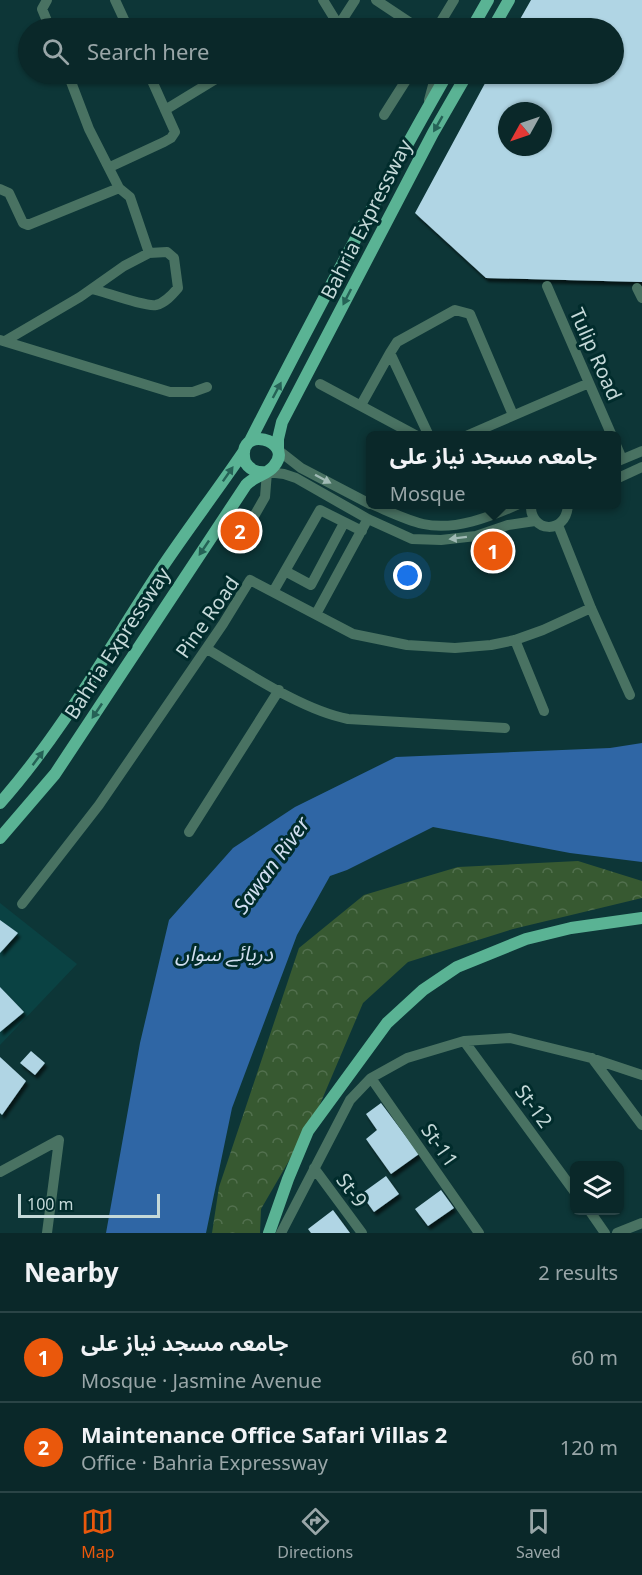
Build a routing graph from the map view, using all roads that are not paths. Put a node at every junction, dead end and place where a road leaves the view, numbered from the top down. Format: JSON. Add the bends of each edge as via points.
{"nodes":[{"id":1,"x":47,"y":0,"type":"edge"},
{"id":2,"x":114,"y":0,"type":"edge"},
{"id":3,"x":323,"y":0,"type":"edge"},
{"id":4,"x":356,"y":0,"type":"edge"},
{"id":5,"x":376,"y":0,"type":"edge"},
{"id":6,"x":454,"y":0,"type":"edge"},
{"id":7,"x":488,"y":0,"type":"edge"},
{"id":8,"x":509,"y":0,"type":"edge"},
{"id":9,"x":46,"y":18,"type":"edge"},
{"id":10,"x":123,"y":18,"type":"edge"},
{"id":11,"x":333,"y":18,"type":"edge"},
{"id":12,"x":344,"y":18,"type":"edge"},
{"id":13,"x":403,"y":18,"type":"edge"},
{"id":14,"x":443,"y":18,"type":"edge"},
{"id":15,"x":478,"y":18,"type":"edge"},
{"id":16,"x":499,"y":18,"type":"edge"},
{"id":17,"x":72,"y":84,"type":"edge"},
{"id":18,"x":153,"y":84,"type":"edge"},
{"id":19,"x":208,"y":84,"type":"edge"},
{"id":20,"x":404,"y":84,"type":"edge"},
{"id":21,"x":433,"y":84,"type":"edge"},
{"id":22,"x":441,"y":84,"type":"edge"},
{"id":23,"x":461,"y":84,"type":"edge"},
{"id":24,"x":427,"y":109,"type":"junction"},
{"id":25,"x":165,"y":110,"type":"junction"},
{"id":26,"x":384,"y":115,"type":"dead end"},
{"id":27,"x":110,"y":168,"type":"junction"},
{"id":28,"x":119,"y":188,"type":"junction"},
{"id":29,"x":0,"y":189,"type":"edge"},
{"id":30,"x":149,"y":253,"type":"junction"},
{"id":31,"x":546,"y":286,"type":"dead end"},
{"id":32,"x":92,"y":289,"type":"junction"},
{"id":33,"x":2,"y":341,"type":"edge"},
{"id":34,"x":390,"y":352,"type":"junction"},
{"id":35,"x":589,"y":382,"type":"junction"},
{"id":36,"x":320,"y":384,"type":"dead end"},
{"id":37,"x":207,"y":387,"type":"dead end"},
{"id":38,"x":361,"y":405,"type":"junction"},
{"id":39,"x":513,"y":415,"type":"junction"},
{"id":40,"x":410,"y":431,"type":"edge"},
{"id":41,"x":427,"y":431,"type":"edge"},
{"id":42,"x":475,"y":431,"type":"edge"},
{"id":43,"x":610,"y":431,"type":"edge"},
{"id":44,"x":247,"y":446,"type":"junction"},
{"id":45,"x":278,"y":450,"type":"junction"},
{"id":46,"x":642,"y":450,"type":"edge"},
{"id":47,"x":621,"y":459,"type":"edge"},
{"id":48,"x":642,"y":467,"type":"edge"},
{"id":49,"x":267,"y":472,"type":"junction"},
{"id":50,"x":621,"y":476,"type":"edge"},
{"id":51,"x":366,"y":502,"type":"edge"},
{"id":52,"x":384,"y":509,"type":"edge"},
{"id":53,"x":506,"y":509,"type":"edge"},
{"id":54,"x":531,"y":509,"type":"edge"},
{"id":55,"x":569,"y":509,"type":"edge"},
{"id":56,"x":368,"y":519,"type":"junction"},
{"id":57,"x":535,"y":521,"type":"junction"},
{"id":58,"x":344,"y":523,"type":"junction"},
{"id":59,"x":558,"y":525,"type":"junction"},
{"id":60,"x":362,"y":531,"type":"junction"},
{"id":61,"x":237,"y":546,"type":"dead end"},
{"id":62,"x":328,"y":552,"type":"junction"},
{"id":63,"x":346,"y":560,"type":"junction"},
{"id":64,"x":285,"y":571,"type":"junction"},
{"id":65,"x":315,"y":578,"type":"junction"},
{"id":66,"x":331,"y":587,"type":"junction"},
{"id":67,"x":273,"y":592,"type":"junction"},
{"id":68,"x":591,"y":608,"type":"junction"},
{"id":69,"x":316,"y":614,"type":"junction"},
{"id":70,"x":515,"y":640,"type":"junction"},
{"id":71,"x":207,"y":649,"type":"junction"},
{"id":72,"x":279,"y":690,"type":"junction"},
{"id":73,"x":630,"y":695,"type":"dead end"},
{"id":74,"x":544,"y":711,"type":"dead end"},
{"id":75,"x":506,"y":728,"type":"dead end"},
{"id":76,"x":0,"y":803,"type":"edge"},
{"id":77,"x":189,"y":832,"type":"dead end"},
{"id":78,"x":0,"y":838,"type":"edge"},
{"id":79,"x":22,"y":904,"type":"dead end"},
{"id":80,"x":642,"y":918,"type":"edge"},
{"id":81,"x":464,"y":1041,"type":"junction"},
{"id":82,"x":591,"y":1058,"type":"junction"},
{"id":83,"x":642,"y":1075,"type":"edge"},
{"id":84,"x":370,"y":1078,"type":"junction"},
{"id":85,"x":642,"y":1125,"type":"edge"},
{"id":86,"x":314,"y":1168,"type":"junction"},
{"id":87,"x":0,"y":1172,"type":"edge"},
{"id":88,"x":570,"y":1186,"type":"edge"},
{"id":89,"x":592,"y":1215,"type":"edge"},
{"id":90,"x":642,"y":1223,"type":"edge"},
{"id":91,"x":47,"y":1233,"type":"edge"},
{"id":92,"x":269,"y":1233,"type":"edge"},
{"id":93,"x":281,"y":1233,"type":"edge"},
{"id":94,"x":362,"y":1233,"type":"edge"},
{"id":95,"x":479,"y":1233,"type":"edge"},
{"id":96,"x":605,"y":1233,"type":"edge"},
{"id":97,"x":617,"y":1233,"type":"edge"}],
"edges":[{"from":1,"to":9,"type":"street","via":[[42,9]]},
{"from":2,"to":10,"type":"street"},
{"from":3,"to":11,"type":"street"},
{"from":4,"to":12,"type":"street"},
{"from":5,"to":13,"type":"street"},
{"from":6,"to":14,"type":"street"},
{"from":7,"to":15,"type":"main road"},
{"from":8,"to":16,"type":"main road"},
{"from":17,"to":27,"type":"street"},
{"from":18,"to":25,"type":"street"},
{"from":19,"to":25,"type":"street"},
{"from":20,"to":26,"type":"street"},
{"from":21,"to":24,"type":"street"},
{"from":22,"to":24,"type":"main road","name":"Bahria Expressway"},
{"from":23,"to":45,"type":"main road","name":"Bahria Expressway","one_way":true,"via":[[282,422]]},
{"from":44,"to":24,"type":"main road","name":"Bahria Expressway","one_way":true},
{"from":25,"to":27,"type":"street","via":[[175,132],[171,138]]},
{"from":27,"to":28,"type":"street"},
{"from":28,"to":29,"type":"street","via":[[28,225],[23,223],[9,193]]},
{"from":28,"to":30,"type":"street","via":[[130,197]]},
{"from":30,"to":32,"type":"street"},
{"from":30,"to":32,"type":"street","via":[[167,252],[174,258],[178,288],[169,298],[157,305],[147,304]]},
{"from":31,"to":35,"type":"street","name":"Tulip Road"},
{"from":32,"to":33,"type":"street"},
{"from":33,"to":37,"type":"street","via":[[170,392]]},
{"from":34,"to":38,"type":"street"},
{"from":34,"to":39,"type":"street","via":[[397,342],[454,310],[470,314]]},
{"from":34,"to":41,"type":"street"},
{"from":35,"to":39,"type":"street"},
{"from":35,"to":43,"type":"street","name":"Tulip Road"},
{"from":36,"to":38,"type":"street"},
{"from":38,"to":40,"type":"street"},
{"from":39,"to":42,"type":"street"},
{"from":44,"to":45,"type":"main road","via":[[263,438]]},
{"from":44,"to":49,"type":"main road","via":[[245,462],[251,470]]},
{"from":76,"to":44,"type":"main road","name":"Bahria Expressway","one_way":true,"via":[[50,741]]},
{"from":45,"to":49,"type":"main road","via":[[277,461]]},
{"from":45,"to":51,"type":"street","one_way":true,"via":[[301,468]]},
{"from":46,"to":47,"type":"street"},
{"from":48,"to":50,"type":"street"},
{"from":49,"to":56,"type":"street","via":[[296,478]]},
{"from":49,"to":61,"type":"street","via":[[265,497]]},
{"from":49,"to":78,"type":"main road","name":"Bahria Expressway","one_way":true,"via":[[246,485],[55,774]]},
{"from":52,"to":53,"type":"street","via":[[441,526],[473,522]]},
{"from":54,"to":57,"type":"street"},
{"from":55,"to":59,"type":"street"},
{"from":57,"to":56,"type":"street","one_way":true,"via":[[476,536],[441,540],[412,539]]},
{"from":56,"to":60,"type":"street"},
{"from":57,"to":59,"type":"street","via":[[543,526]]},
{"from":58,"to":60,"type":"street"},
{"from":58,"to":62,"type":"street"},
{"from":58,"to":64,"type":"street","via":[[320,510]]},
{"from":59,"to":68,"type":"street"},
{"from":60,"to":63,"type":"street"},
{"from":62,"to":63,"type":"street"},
{"from":62,"to":65,"type":"street"},
{"from":63,"to":66,"type":"street"},
{"from":64,"to":65,"type":"street","via":[[311,585]]},
{"from":64,"to":67,"type":"street"},
{"from":65,"to":66,"type":"street"},
{"from":66,"to":69,"type":"street"},
{"from":67,"to":69,"type":"street","name":"Pine Road"},
{"from":67,"to":71,"type":"street","name":"Pine Road","via":[[250,580]]},
{"from":68,"to":70,"type":"street","name":"Pine Road"},
{"from":68,"to":73,"type":"street"},
{"from":69,"to":70,"type":"street","name":"Pine Road","via":[[353,634],[407,645],[455,648]]},
{"from":70,"to":74,"type":"street"},
{"from":71,"to":72,"type":"street"},
{"from":71,"to":79,"type":"street","name":"Pine Road","via":[[99,805]]},
{"from":72,"to":75,"type":"street","via":[[332,716],[348,719]]},
{"from":72,"to":77,"type":"street"},
{"from":80,"to":92,"type":"main road","via":[[526,939],[457,967],[423,990],[387,1023],[308,1131]]},
{"from":81,"to":82,"type":"street","via":[[510,1038]]},
{"from":81,"to":84,"type":"street","via":[[407,1058]]},
{"from":81,"to":88,"type":"street","name":"St-12"},
{"from":82,"to":83,"type":"street"},
{"from":82,"to":85,"type":"street"},
{"from":84,"to":86,"type":"street","via":[[350,1100]]},
{"from":84,"to":95,"type":"street","name":"St-11"},
{"from":86,"to":93,"type":"street"},
{"from":86,"to":94,"type":"street","name":"St-9"},
{"from":87,"to":91,"type":"street","via":[[59,1140]]},
{"from":89,"to":96,"type":"street"},
{"from":90,"to":97,"type":"street"}]}
